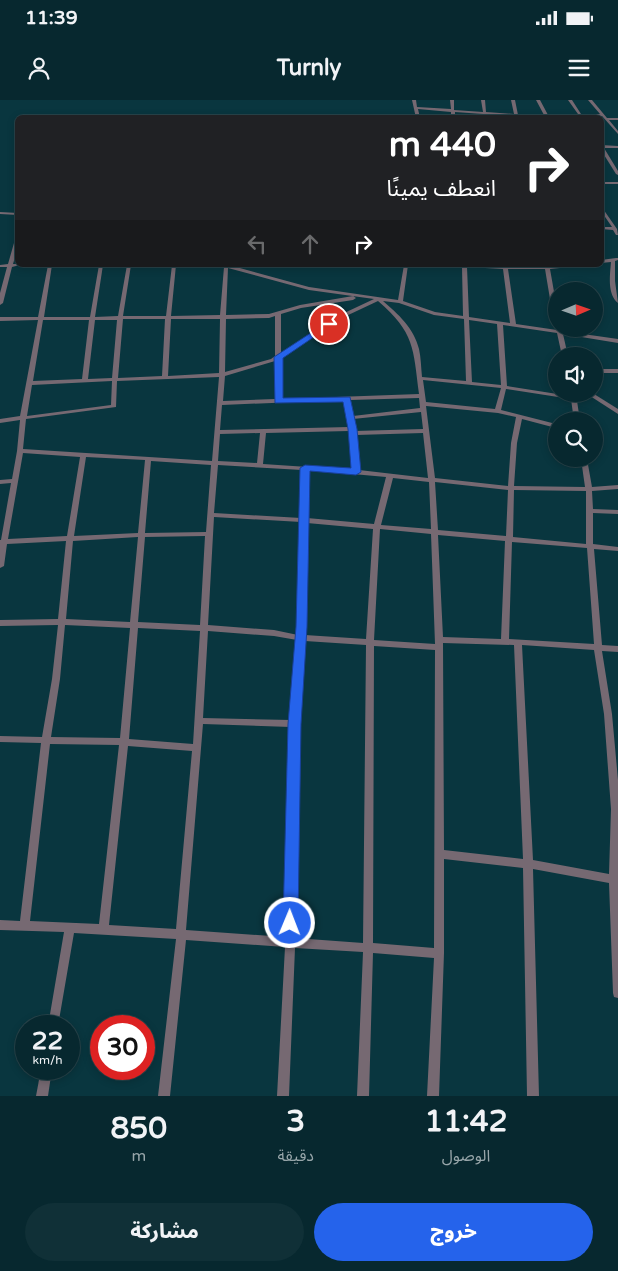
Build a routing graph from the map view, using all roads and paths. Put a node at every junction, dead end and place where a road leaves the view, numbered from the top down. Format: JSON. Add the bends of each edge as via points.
{"nodes":[{"id":1,"x":414,"y":100,"type":"edge"},
{"id":2,"x":452,"y":100,"type":"edge"},
{"id":3,"x":483,"y":100,"type":"edge"},
{"id":4,"x":513,"y":100,"type":"edge"},
{"id":5,"x":538,"y":100,"type":"edge"},
{"id":6,"x":570,"y":100,"type":"edge"},
{"id":7,"x":590,"y":100,"type":"edge"},
{"id":8,"x":417,"y":108,"type":"junction"},
{"id":9,"x":452,"y":111,"type":"junction"},
{"id":10,"x":418,"y":115,"type":"edge"},
{"id":11,"x":453,"y":115,"type":"edge"},
{"id":12,"x":485,"y":115,"type":"edge"},
{"id":13,"x":516,"y":115,"type":"edge"},
{"id":14,"x":547,"y":115,"type":"edge"},
{"id":15,"x":580,"y":115,"type":"edge"},
{"id":16,"x":603,"y":115,"type":"edge"},
{"id":17,"x":605,"y":117,"type":"joint"},
{"id":18,"x":618,"y":119,"type":"edge"},
{"id":19,"x":610,"y":123,"type":"junction"},
{"id":20,"x":604,"y":124,"type":"edge"},
{"id":21,"x":618,"y":133,"type":"edge"},
{"id":22,"x":604,"y":147,"type":"edge"},
{"id":23,"x":618,"y":147,"type":"edge"},
{"id":24,"x":604,"y":152,"type":"edge"},
{"id":25,"x":618,"y":174,"type":"edge"},
{"id":26,"x":604,"y":183,"type":"edge"},
{"id":27,"x":618,"y":183,"type":"edge"},
{"id":28,"x":0,"y":212,"type":"edge"},
{"id":29,"x":604,"y":213,"type":"edge"},
{"id":30,"x":15,"y":214,"type":"edge"},
{"id":31,"x":616,"y":231,"type":"edge"},
{"id":32,"x":15,"y":247,"type":"edge"},
{"id":33,"x":616,"y":259,"type":"edge"},
{"id":34,"x":10,"y":265,"type":"junction"},
{"id":35,"x":15,"y":265,"type":"edge"},
{"id":36,"x":0,"y":266,"type":"edge"},
{"id":37,"x":50,"y":267,"type":"edge"},
{"id":38,"x":101,"y":267,"type":"edge"},
{"id":39,"x":129,"y":267,"type":"edge"},
{"id":40,"x":174,"y":267,"type":"edge"},
{"id":41,"x":225,"y":267,"type":"edge"},
{"id":42,"x":232,"y":267,"type":"edge"},
{"id":43,"x":406,"y":267,"type":"edge"},
{"id":44,"x":464,"y":267,"type":"edge"},
{"id":45,"x":505,"y":267,"type":"edge"},
{"id":46,"x":547,"y":267,"type":"edge"},
{"id":47,"x":550,"y":282,"type":"edge"},
{"id":48,"x":363,"y":296,"type":"junction"},
{"id":49,"x":378,"y":298,"type":"junction"},
{"id":50,"x":618,"y":301,"type":"edge"},
{"id":51,"x":400,"y":302,"type":"junction"},
{"id":52,"x":0,"y":303,"type":"edge"},
{"id":53,"x":278,"y":313,"type":"junction"},
{"id":54,"x":223,"y":317,"type":"junction"},
{"id":55,"x":119,"y":318,"type":"junction"},
{"id":56,"x":168,"y":318,"type":"junction"},
{"id":57,"x":467,"y":318,"type":"junction"},
{"id":58,"x":0,"y":319,"type":"edge"},
{"id":59,"x":42,"y":319,"type":"junction"},
{"id":60,"x":92,"y":319,"type":"junction"},
{"id":61,"x":500,"y":323,"type":"junction"},
{"id":62,"x":512,"y":325,"type":"junction"},
{"id":63,"x":548,"y":329,"type":"edge"},
{"id":64,"x":602,"y":338,"type":"edge"},
{"id":65,"x":618,"y":341,"type":"edge"},
{"id":66,"x":278,"y":357,"type":"junction"},
{"id":67,"x":603,"y":371,"type":"edge"},
{"id":68,"x":618,"y":371,"type":"edge"},
{"id":69,"x":222,"y":375,"type":"junction"},
{"id":70,"x":165,"y":378,"type":"junction"},
{"id":71,"x":419,"y":378,"type":"junction"},
{"id":72,"x":114,"y":380,"type":"junction"},
{"id":73,"x":85,"y":381,"type":"junction"},
{"id":74,"x":29,"y":383,"type":"junction"},
{"id":75,"x":469,"y":384,"type":"junction"},
{"id":76,"x":504,"y":387,"type":"junction"},
{"id":77,"x":548,"y":393,"type":"edge"},
{"id":78,"x":422,"y":396,"type":"junction"},
{"id":79,"x":347,"y":399,"type":"junction"},
{"id":80,"x":278,"y":401,"type":"junction"},
{"id":81,"x":602,"y":402,"type":"edge"},
{"id":82,"x":220,"y":403,"type":"junction"},
{"id":83,"x":423,"y":407,"type":"junction"},
{"id":84,"x":498,"y":411,"type":"junction"},
{"id":85,"x":618,"y":412,"type":"edge"},
{"id":86,"x":519,"y":417,"type":"junction"},
{"id":87,"x":350,"y":418,"type":"junction"},
{"id":88,"x":22,"y":419,"type":"junction"},
{"id":89,"x":0,"y":421,"type":"edge"},
{"id":90,"x":548,"y":424,"type":"edge"},
{"id":91,"x":263,"y":431,"type":"junction"},
{"id":92,"x":352,"y":431,"type":"junction"},
{"id":93,"x":426,"y":431,"type":"junction"},
{"id":94,"x":217,"y":432,"type":"junction"},
{"id":95,"x":20,"y":452,"type":"junction"},
{"id":96,"x":83,"y":455,"type":"junction"},
{"id":97,"x":148,"y":459,"type":"junction"},
{"id":98,"x":214,"y":462,"type":"junction"},
{"id":99,"x":260,"y":465,"type":"junction"},
{"id":100,"x":585,"y":467,"type":"edge"},
{"id":101,"x":305,"y":468,"type":"junction"},
{"id":102,"x":356,"y":472,"type":"junction"},
{"id":103,"x":390,"y":475,"type":"junction"},
{"id":104,"x":432,"y":480,"type":"junction"},
{"id":105,"x":15,"y":481,"type":"junction"},
{"id":106,"x":0,"y":482,"type":"edge"},
{"id":107,"x":618,"y":487,"type":"edge"},
{"id":108,"x":511,"y":488,"type":"junction"},
{"id":109,"x":589,"y":489,"type":"junction"},
{"id":110,"x":589,"y":511,"type":"junction"},
{"id":111,"x":618,"y":512,"type":"edge"},
{"id":112,"x":210,"y":515,"type":"junction"},
{"id":113,"x":303,"y":520,"type":"junction"},
{"id":114,"x":377,"y":528,"type":"junction"},
{"id":115,"x":433,"y":533,"type":"junction"},
{"id":116,"x":209,"y":534,"type":"junction"},
{"id":117,"x":140,"y":535,"type":"junction"},
{"id":118,"x":70,"y":538,"type":"junction"},
{"id":119,"x":508,"y":539,"type":"junction"},
{"id":120,"x":2,"y":542,"type":"edge"},
{"id":121,"x":590,"y":547,"type":"junction"},
{"id":122,"x":618,"y":549,"type":"edge"},
{"id":123,"x":0,"y":566,"type":"edge"},
{"id":124,"x":62,"y":622,"type":"junction"},
{"id":125,"x":0,"y":623,"type":"edge"},
{"id":126,"x":135,"y":626,"type":"junction"},
{"id":127,"x":204,"y":628,"type":"junction"},
{"id":128,"x":300,"y":638,"type":"junction"},
{"id":129,"x":505,"y":642,"type":"junction"},
{"id":130,"x":518,"y":642,"type":"junction"},
{"id":131,"x":370,"y":643,"type":"junction"},
{"id":132,"x":439,"y":643,"type":"junction"},
{"id":133,"x":598,"y":648,"type":"junction"},
{"id":134,"x":618,"y":650,"type":"edge"},
{"id":135,"x":199,"y":721,"type":"junction"},
{"id":136,"x":295,"y":724,"type":"junction"},
{"id":137,"x":0,"y":739,"type":"edge"},
{"id":138,"x":46,"y":739,"type":"junction"},
{"id":139,"x":124,"y":742,"type":"junction"},
{"id":140,"x":196,"y":748,"type":"junction"},
{"id":141,"x":440,"y":854,"type":"junction"},
{"id":142,"x":528,"y":864,"type":"junction"},
{"id":143,"x":614,"y":879,"type":"junction"},
{"id":144,"x":0,"y":925,"type":"edge"},
{"id":145,"x":24,"y":926,"type":"junction"},
{"id":146,"x":70,"y":928,"type":"junction"},
{"id":147,"x":102,"y":929,"type":"junction"},
{"id":148,"x":181,"y":935,"type":"junction"},
{"id":149,"x":290,"y":942,"type":"junction"},
{"id":150,"x":368,"y":947,"type":"junction"},
{"id":151,"x":439,"y":953,"type":"junction"},
{"id":152,"x":617,"y":962,"type":"edge"},
{"id":153,"x":618,"y":993,"type":"edge"},
{"id":154,"x":55,"y":1015,"type":"edge"},
{"id":155,"x":44,"y":1080,"type":"edge"},
{"id":156,"x":42,"y":1096,"type":"edge"},
{"id":157,"x":164,"y":1096,"type":"edge"},
{"id":158,"x":283,"y":1096,"type":"edge"},
{"id":159,"x":364,"y":1096,"type":"edge"},
{"id":160,"x":433,"y":1096,"type":"edge"},
{"id":161,"x":533,"y":1096,"type":"edge"}],
"edges":[{"from":1,"to":8,"type":"street"},
{"from":2,"to":9,"type":"street"},
{"from":3,"to":12,"type":"street"},
{"from":4,"to":13,"type":"street"},
{"from":5,"to":14,"type":"street"},
{"from":6,"to":15,"type":"street"},
{"from":7,"to":16,"type":"street"},
{"from":8,"to":9,"type":"street"},
{"from":8,"to":10,"type":"street"},
{"from":9,"to":11,"type":"street"},
{"from":9,"to":12,"type":"street"},
{"from":17,"to":18,"type":"street"},
{"from":17,"to":19,"type":"street"},
{"from":19,"to":20,"type":"street"},
{"from":19,"to":21,"type":"street"},
{"from":22,"to":23,"type":"street"},
{"from":24,"to":25,"type":"street"},
{"from":26,"to":27,"type":"street"},
{"from":28,"to":30,"type":"street"},
{"from":29,"to":31,"type":"street"},
{"from":32,"to":34,"type":"street"},
{"from":33,"to":50,"type":"street","via":[[613,285]]},
{"from":34,"to":35,"type":"street"},
{"from":34,"to":36,"type":"street"},
{"from":34,"to":52,"type":"street"},
{"from":37,"to":59,"type":"street"},
{"from":38,"to":60,"type":"street"},
{"from":39,"to":55,"type":"street"},
{"from":40,"to":56,"type":"street"},
{"from":41,"to":54,"type":"street"},
{"from":42,"to":48,"type":"street","via":[[309,288]]},
{"from":43,"to":51,"type":"street"},
{"from":44,"to":57,"type":"street"},
{"from":45,"to":46,"type":"street"},
{"from":45,"to":62,"type":"street"},
{"from":46,"to":47,"type":"street"},
{"from":48,"to":49,"type":"street"},
{"from":48,"to":53,"type":"street"},
{"from":49,"to":51,"type":"street"},
{"from":49,"to":66,"type":"street","via":[[342,316]]},
{"from":49,"to":71,"type":"street","via":[[402,320],[412,335]]},
{"from":51,"to":57,"type":"street","via":[[434,313]]},
{"from":53,"to":54,"type":"street","via":[[258,317]]},
{"from":53,"to":66,"type":"street"},
{"from":54,"to":56,"type":"street"},
{"from":54,"to":69,"type":"street"},
{"from":55,"to":56,"type":"street"},
{"from":55,"to":60,"type":"street"},
{"from":55,"to":72,"type":"street"},
{"from":56,"to":70,"type":"street"},
{"from":57,"to":61,"type":"street"},
{"from":57,"to":75,"type":"street"},
{"from":58,"to":59,"type":"street"},
{"from":59,"to":60,"type":"street"},
{"from":59,"to":74,"type":"street"},
{"from":60,"to":73,"type":"street"},
{"from":61,"to":62,"type":"street"},
{"from":61,"to":76,"type":"street"},
{"from":62,"to":63,"type":"street"},
{"from":64,"to":65,"type":"street"},
{"from":66,"to":69,"type":"street"},
{"from":66,"to":80,"type":"street"},
{"from":67,"to":68,"type":"street"},
{"from":69,"to":70,"type":"street"},
{"from":69,"to":82,"type":"street"},
{"from":70,"to":72,"type":"street"},
{"from":71,"to":75,"type":"street"},
{"from":71,"to":78,"type":"street"},
{"from":72,"to":73,"type":"street"},
{"from":72,"to":88,"type":"street","via":[[114,406]]},
{"from":73,"to":74,"type":"street"},
{"from":74,"to":88,"type":"street"},
{"from":75,"to":76,"type":"street"},
{"from":76,"to":77,"type":"street"},
{"from":76,"to":84,"type":"street"},
{"from":78,"to":79,"type":"street"},
{"from":78,"to":83,"type":"street"},
{"from":79,"to":80,"type":"street"},
{"from":79,"to":87,"type":"street"},
{"from":80,"to":82,"type":"street"},
{"from":81,"to":85,"type":"street"},
{"from":82,"to":94,"type":"street"},
{"from":83,"to":84,"type":"street"},
{"from":83,"to":87,"type":"street"},
{"from":83,"to":93,"type":"street"},
{"from":84,"to":86,"type":"street"},
{"from":86,"to":90,"type":"street"},
{"from":86,"to":108,"type":"street"},
{"from":87,"to":92,"type":"street"},
{"from":88,"to":89,"type":"street"},
{"from":88,"to":95,"type":"street"},
{"from":91,"to":92,"type":"street"},
{"from":91,"to":94,"type":"street"},
{"from":91,"to":99,"type":"street"},
{"from":92,"to":93,"type":"street"},
{"from":92,"to":102,"type":"street"},
{"from":93,"to":104,"type":"street"},
{"from":94,"to":98,"type":"street"},
{"from":95,"to":96,"type":"street"},
{"from":95,"to":105,"type":"street"},
{"from":96,"to":97,"type":"street"},
{"from":96,"to":118,"type":"street"},
{"from":97,"to":98,"type":"street"},
{"from":97,"to":117,"type":"street"},
{"from":98,"to":99,"type":"street"},
{"from":98,"to":112,"type":"street"},
{"from":99,"to":101,"type":"street"},
{"from":100,"to":109,"type":"street"},
{"from":101,"to":102,"type":"street"},
{"from":101,"to":113,"type":"street"},
{"from":102,"to":103,"type":"street"},
{"from":103,"to":104,"type":"street"},
{"from":103,"to":114,"type":"street"},
{"from":104,"to":108,"type":"street"},
{"from":104,"to":115,"type":"street"},
{"from":105,"to":106,"type":"street"},
{"from":105,"to":120,"type":"street"},
{"from":107,"to":109,"type":"street"},
{"from":108,"to":109,"type":"street"},
{"from":108,"to":119,"type":"street"},
{"from":109,"to":110,"type":"street"},
{"from":110,"to":111,"type":"street"},
{"from":110,"to":121,"type":"street"},
{"from":112,"to":113,"type":"street"},
{"from":112,"to":116,"type":"street"},
{"from":113,"to":114,"type":"street"},
{"from":113,"to":128,"type":"street"},
{"from":114,"to":115,"type":"street"},
{"from":114,"to":131,"type":"street"},
{"from":115,"to":119,"type":"street"},
{"from":115,"to":132,"type":"street"},
{"from":116,"to":117,"type":"street"},
{"from":116,"to":127,"type":"street"},
{"from":117,"to":118,"type":"street"},
{"from":117,"to":126,"type":"street"},
{"from":118,"to":120,"type":"street"},
{"from":118,"to":124,"type":"street"},
{"from":119,"to":121,"type":"street"},
{"from":119,"to":129,"type":"street"},
{"from":120,"to":123,"type":"street"},
{"from":121,"to":122,"type":"street"},
{"from":121,"to":133,"type":"street"},
{"from":124,"to":125,"type":"street"},
{"from":124,"to":126,"type":"street"},
{"from":124,"to":138,"type":"street"},
{"from":126,"to":127,"type":"street"},
{"from":126,"to":139,"type":"street"},
{"from":127,"to":128,"type":"street"},
{"from":127,"to":135,"type":"street"},
{"from":128,"to":131,"type":"street"},
{"from":128,"to":136,"type":"street"},
{"from":129,"to":130,"type":"street"},
{"from":129,"to":132,"type":"street"},
{"from":130,"to":133,"type":"street"},
{"from":130,"to":142,"type":"street"},
{"from":131,"to":132,"type":"street"},
{"from":131,"to":150,"type":"street"},
{"from":132,"to":141,"type":"street"},
{"from":133,"to":134,"type":"street"},
{"from":133,"to":143,"type":"street","via":[[608,714],[616,809]]},
{"from":135,"to":136,"type":"street"},
{"from":135,"to":140,"type":"street"},
{"from":136,"to":149,"type":"street"},
{"from":137,"to":138,"type":"street"},
{"from":138,"to":139,"type":"street"},
{"from":138,"to":145,"type":"street"},
{"from":139,"to":140,"type":"street"},
{"from":139,"to":147,"type":"street"},
{"from":140,"to":148,"type":"street"},
{"from":141,"to":142,"type":"street"},
{"from":141,"to":151,"type":"street"},
{"from":142,"to":143,"type":"street"},
{"from":142,"to":161,"type":"street"},
{"from":143,"to":152,"type":"street"},
{"from":144,"to":145,"type":"street"},
{"from":145,"to":146,"type":"street"},
{"from":146,"to":147,"type":"street"},
{"from":146,"to":154,"type":"street"},
{"from":147,"to":148,"type":"street"},
{"from":148,"to":149,"type":"street"},
{"from":148,"to":157,"type":"street"},
{"from":149,"to":150,"type":"street"},
{"from":149,"to":158,"type":"street"},
{"from":150,"to":151,"type":"street"},
{"from":150,"to":159,"type":"street"},
{"from":151,"to":160,"type":"street"},
{"from":152,"to":153,"type":"street"},
{"from":155,"to":156,"type":"street"}]}
